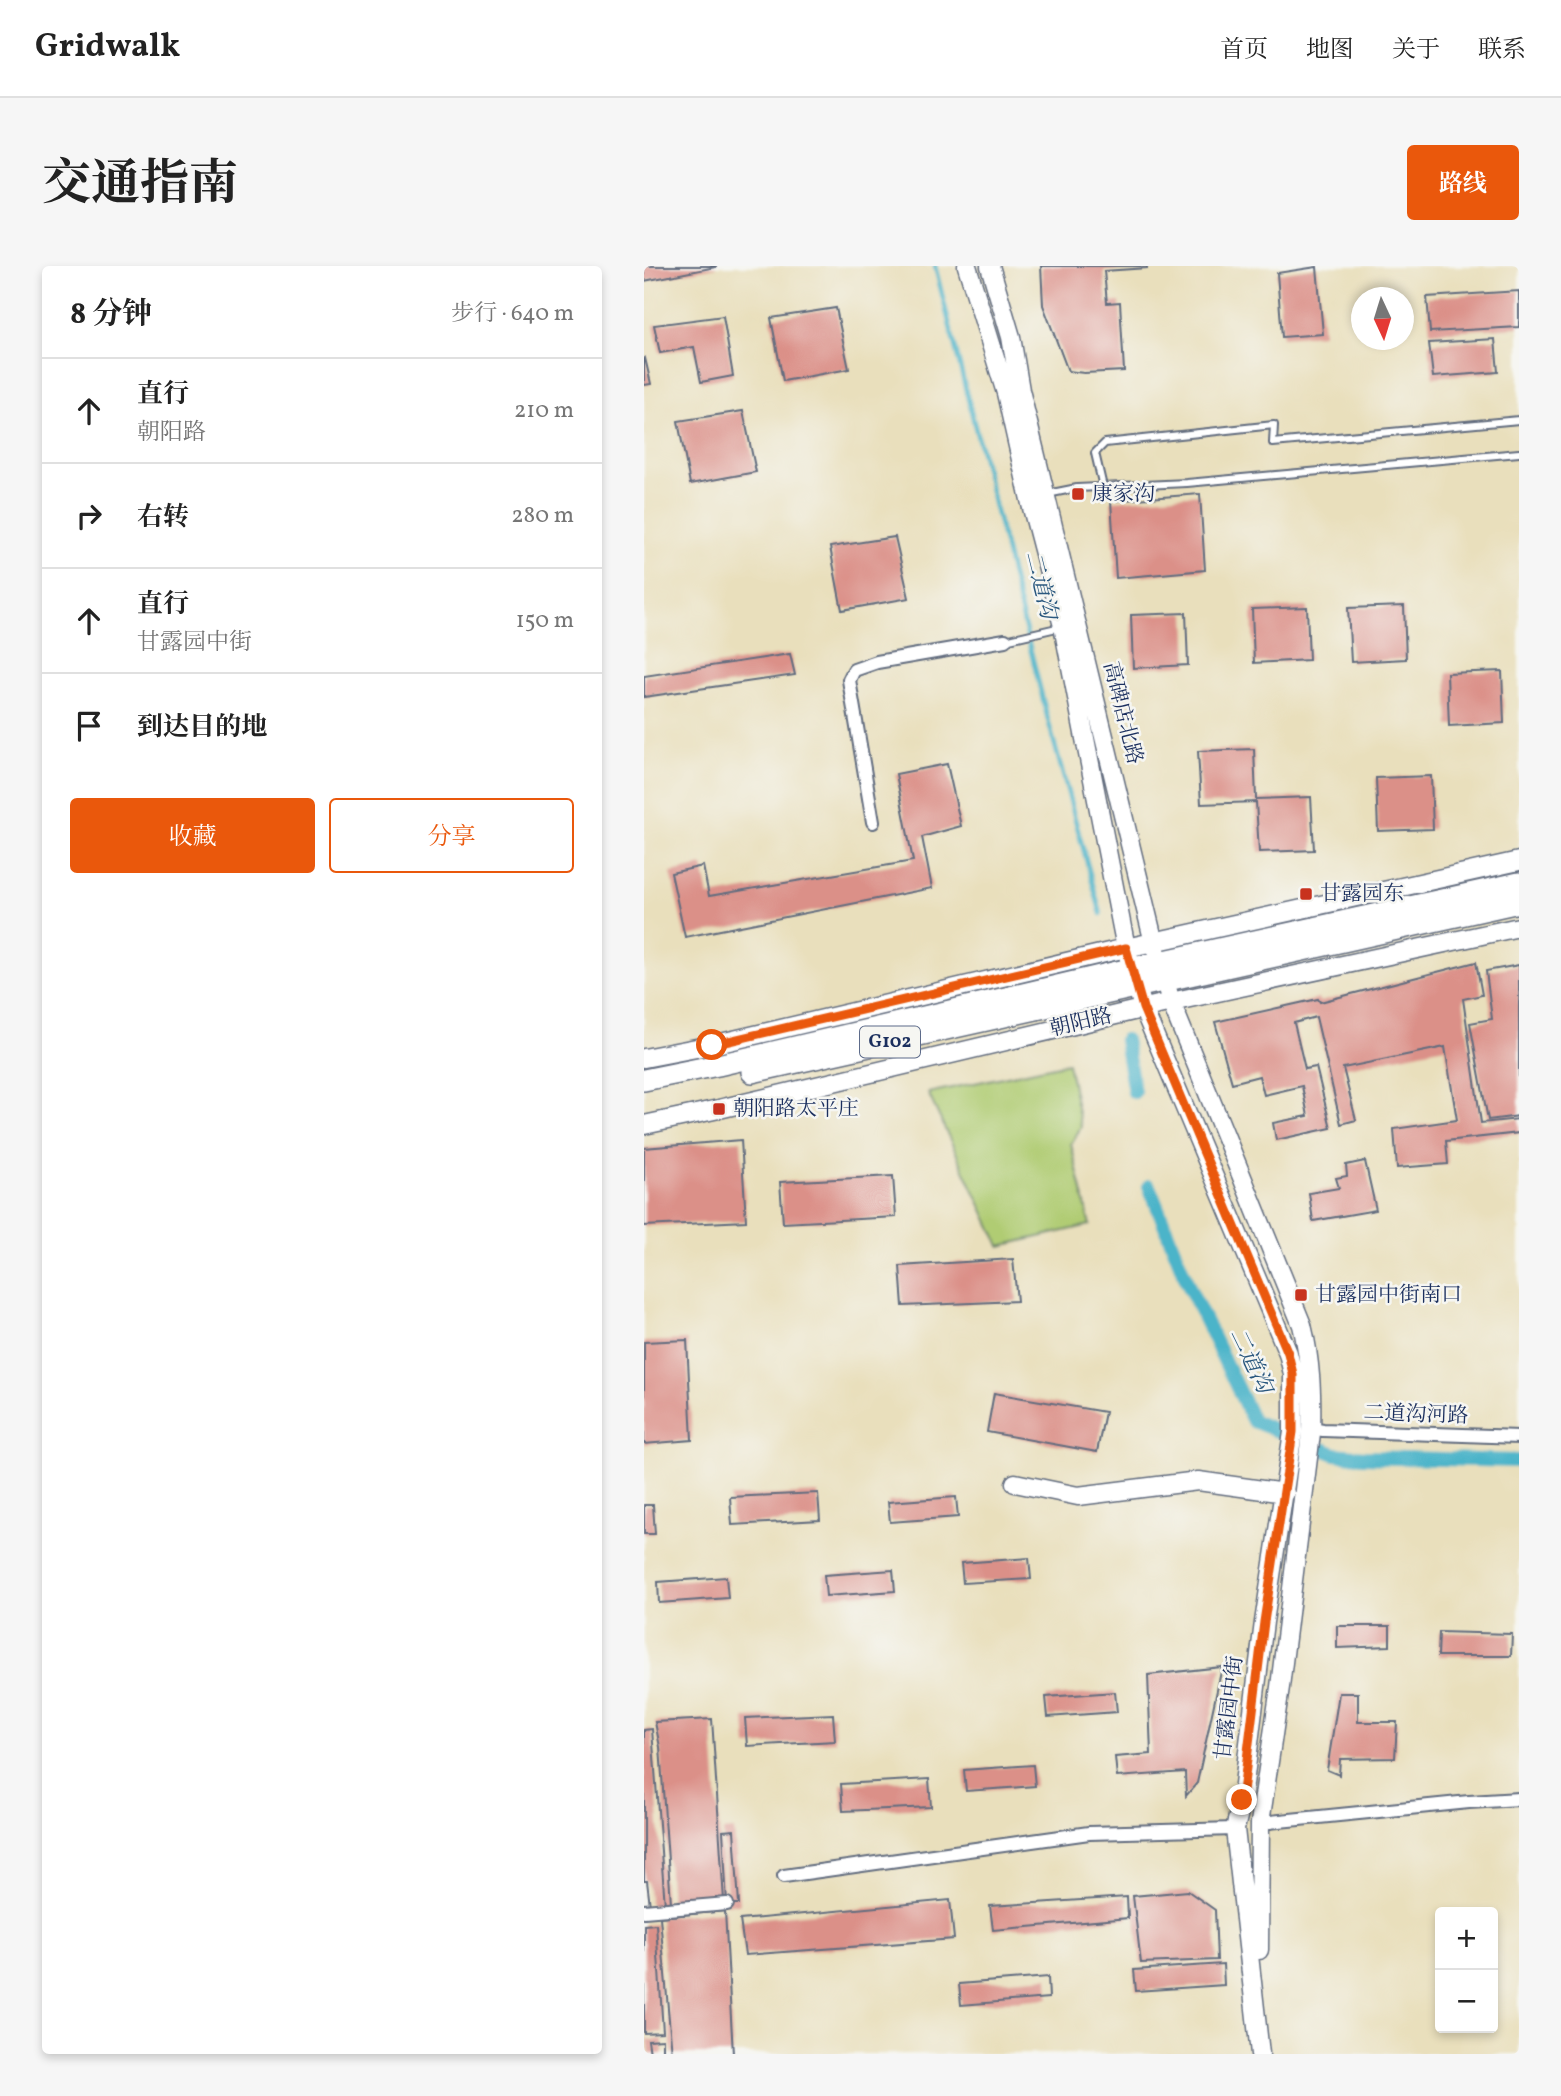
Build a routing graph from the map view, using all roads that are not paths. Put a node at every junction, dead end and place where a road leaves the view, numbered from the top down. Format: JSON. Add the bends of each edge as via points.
{"nodes":[{"id":1,"x":967,"y":266,"type":"edge"},
{"id":2,"x":990,"y":266,"type":"edge"},
{"id":3,"x":1519,"y":420,"type":"edge"},
{"id":4,"x":1519,"y":453,"type":"edge"},
{"id":5,"x":1103,"y":486,"type":"junction"},
{"id":6,"x":1038,"y":499,"type":"junction"},
{"id":7,"x":1055,"y":628,"type":"junction"},
{"id":8,"x":1005,"y":640,"type":"joint"},
{"id":9,"x":873,"y":822,"type":"dead end"},
{"id":10,"x":1519,"y":861,"type":"edge"},
{"id":11,"x":1519,"y":883,"type":"edge"},
{"id":12,"x":1519,"y":902,"type":"edge"},
{"id":13,"x":1519,"y":927,"type":"edge"},
{"id":14,"x":1126,"y":948,"type":"junction"},
{"id":15,"x":1160,"y":962,"type":"junction"},
{"id":16,"x":1134,"y":978,"type":"junction"},
{"id":17,"x":1171,"y":1002,"type":"junction"},
{"id":18,"x":1143,"y":1008,"type":"junction"},
{"id":19,"x":644,"y":1058,"type":"edge"},
{"id":20,"x":644,"y":1080,"type":"edge"},
{"id":21,"x":644,"y":1094,"type":"edge"},
{"id":22,"x":644,"y":1125,"type":"edge"},
{"id":23,"x":1305,"y":1431,"type":"junction"},
{"id":24,"x":1519,"y":1437,"type":"edge"},
{"id":25,"x":1015,"y":1483,"type":"dead end"},
{"id":26,"x":1284,"y":1493,"type":"junction"},
{"id":27,"x":1519,"y":1799,"type":"edge"},
{"id":28,"x":1260,"y":1823,"type":"junction"},
{"id":29,"x":1235,"y":1829,"type":"junction"},
{"id":30,"x":784,"y":1876,"type":"dead end"},
{"id":31,"x":727,"y":1904,"type":"dead end"},
{"id":32,"x":644,"y":1912,"type":"edge"},
{"id":33,"x":1260,"y":2054,"type":"edge"},
{"id":34,"x":1271,"y":2054,"type":"edge"}],
"edges":[{"from":1,"to":6,"type":"street"},
{"from":2,"to":6,"type":"street","via":[[1011,337]]},
{"from":3,"to":5,"type":"lane","via":[[1273,443],[1274,425],[1105,443],[1095,453]]},
{"from":4,"to":5,"type":"lane","via":[[1187,483]]},
{"from":5,"to":6,"type":"lane"},
{"from":6,"to":7,"type":"street","name":"高碑店北路"},
{"from":6,"to":15,"type":"street","name":"高碑店北路"},
{"from":7,"to":8,"type":"lane"},
{"from":7,"to":14,"type":"street","name":"高碑店北路"},
{"from":8,"to":9,"type":"street","via":[[854,670],[849,680]]},
{"from":10,"to":15,"type":"street","name":"朝阳路"},
{"from":11,"to":15,"type":"highway","name":"朝阳路","number":"G102"},
{"from":12,"to":15,"type":"highway","name":"朝阳路","number":"G102"},
{"from":13,"to":17,"type":"street","name":"朝阳路"},
{"from":14,"to":15,"type":"street","name":"朝阳路"},
{"from":14,"to":16,"type":"street","name":"高碑店北路"},
{"from":14,"to":19,"type":"street","name":"朝阳路"},
{"from":15,"to":16,"type":"highway","name":"朝阳路","number":"G102"},
{"from":15,"to":17,"type":"street","name":"高碑店北路"},
{"from":16,"to":18,"type":"street","name":"高碑店北路"},
{"from":16,"to":20,"type":"highway","name":"朝阳路","number":"G102"},
{"from":16,"to":21,"type":"highway","name":"朝阳路","number":"G102"},
{"from":17,"to":18,"type":"street","name":"朝阳路"},
{"from":17,"to":23,"type":"street","name":"高碑店北路","via":[[1302,1325],[1310,1372]]},
{"from":18,"to":22,"type":"street","name":"朝阳路"},
{"from":18,"to":23,"type":"street","name":"高碑店北路","via":[[1288,1353]]},
{"from":23,"to":24,"type":"street","name":"二道沟河路"},
{"from":23,"to":26,"type":"street","name":"甘露园中街"},
{"from":23,"to":28,"type":"street","via":[[1303,1496]]},
{"from":25,"to":26,"type":"street","via":[[1078,1496],[1198,1481]]},
{"from":26,"to":29,"type":"street","name":"甘露园中街"},
{"from":27,"to":28,"type":"street"},
{"from":28,"to":34,"type":"street","via":[[1259,1946]]},
{"from":29,"to":30,"type":"street","via":[[1089,1833]]},
{"from":29,"to":33,"type":"street","name":"甘露园中街"},
{"from":31,"to":32,"type":"street"}]}
